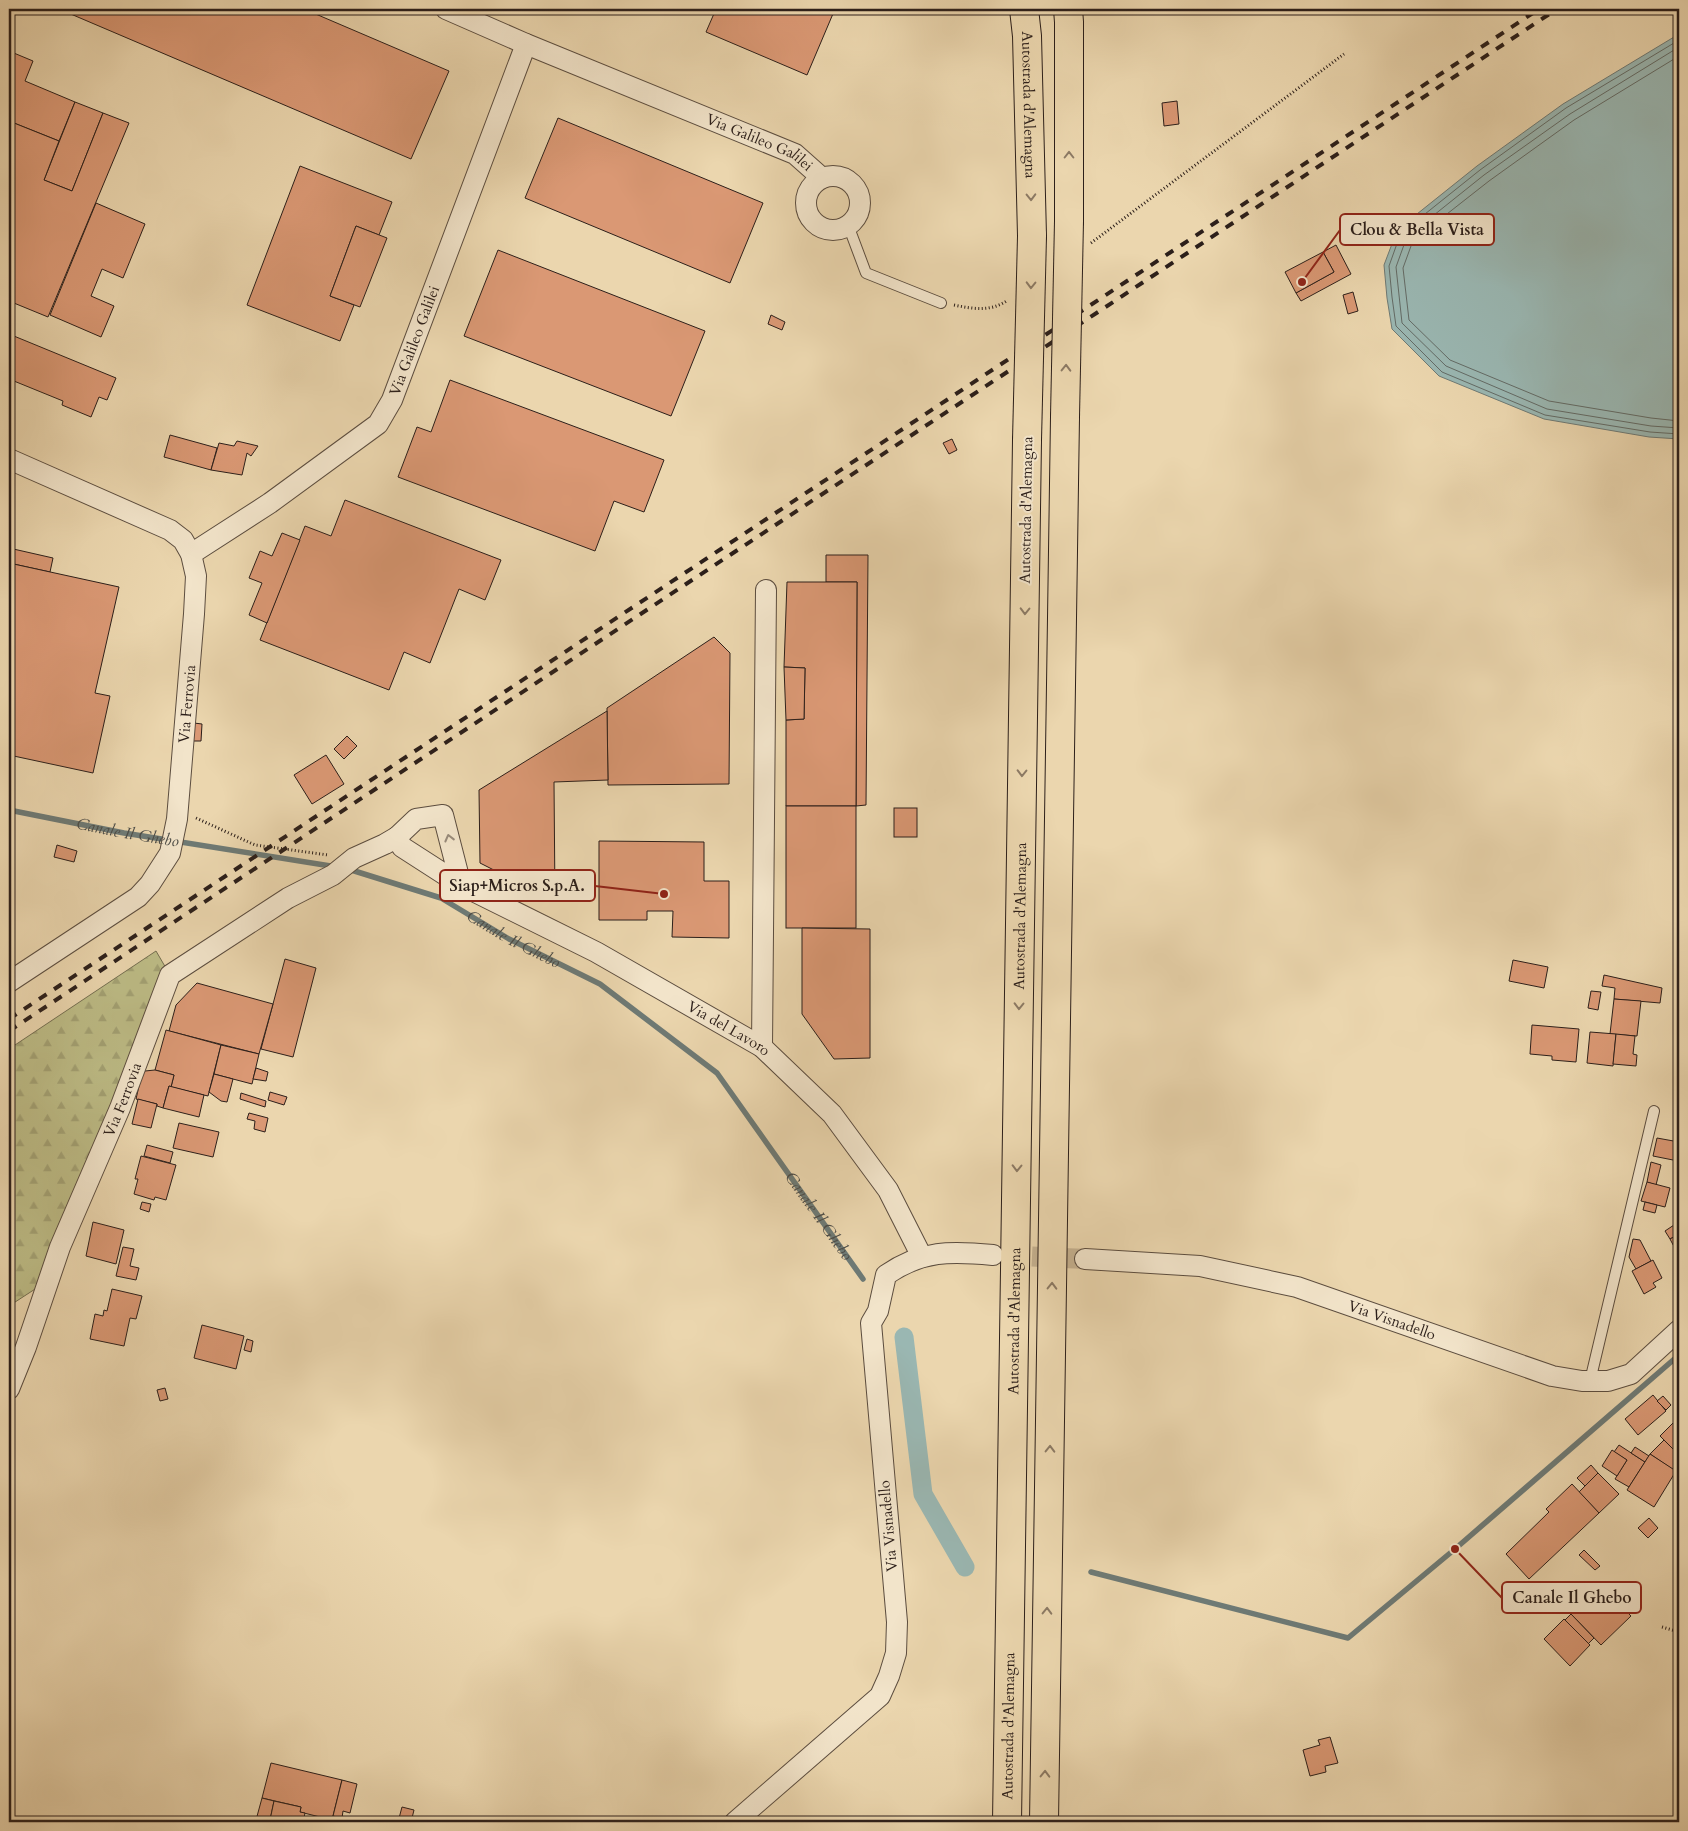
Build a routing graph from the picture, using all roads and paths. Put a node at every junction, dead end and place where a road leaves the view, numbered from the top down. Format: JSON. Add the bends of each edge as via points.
{"nodes":[{"id":1,"x":446,"y":9,"type":"edge"},
{"id":2,"x":1024,"y":9,"type":"edge"},
{"id":3,"x":1068,"y":9,"type":"edge"},
{"id":4,"x":526,"y":44,"type":"junction"},
{"id":5,"x":1344,"y":54,"type":"dead end"},
{"id":6,"x":822,"y":178,"type":"junction"},
{"id":7,"x":848,"y":225,"type":"junction"},
{"id":8,"x":1089,"y":245,"type":"dead end"},
{"id":9,"x":1010,"y":298,"type":"dead end"},
{"id":10,"x":941,"y":303,"type":"joint"},
{"id":11,"x":9,"y":459,"type":"edge"},
{"id":12,"x":191,"y":554,"type":"junction"},
{"id":13,"x":766,"y":590,"type":"dead end"},
{"id":14,"x":176,"y":825,"type":"junction"},
{"id":15,"x":397,"y":837,"type":"junction"},
{"id":16,"x":302,"y":853,"type":"dead end"},
{"id":17,"x":461,"y":885,"type":"junction"},
{"id":18,"x":9,"y":982,"type":"edge"},
{"id":19,"x":762,"y":1047,"type":"junction"},
{"id":20,"x":1654,"y":1111,"type":"dead end"},
{"id":21,"x":992,"y":1255,"type":"tunnel mouth"},
{"id":22,"x":922,"y":1257,"type":"junction"},
{"id":23,"x":1085,"y":1259,"type":"tunnel mouth"},
{"id":24,"x":1679,"y":1330,"type":"edge"},
{"id":25,"x":1590,"y":1381,"type":"junction"},
{"id":26,"x":9,"y":1389,"type":"edge"},
{"id":27,"x":1662,"y":1627,"type":"dead end"},
{"id":28,"x":1679,"y":1632,"type":"edge"},
{"id":29,"x":735,"y":1822,"type":"edge"},
{"id":30,"x":1007,"y":1822,"type":"edge"},
{"id":31,"x":1044,"y":1822,"type":"edge"}],
"edges":[{"from":1,"to":4,"type":"street","name":"Via Galileo Galilei"},
{"from":2,"to":30,"type":"highway","name":"Autostrada d'Alemagna","one_way":true,"bridge":true,"via":[[1032,236]]},
{"from":31,"to":3,"type":"highway","one_way":true,"bridge":true,"via":[[1069,221]]},
{"from":4,"to":6,"type":"street","name":"Via Galileo Galilei","via":[[795,154]]},
{"from":4,"to":12,"type":"street","name":"Via Galileo Galilei","via":[[392,400],[378,424],[270,503]]},
{"from":5,"to":8,"type":"path"},
{"from":6,"to":7,"type":"street","via":[[839,176],[848,180],[859,194],[859,212]]},
{"from":6,"to":7,"type":"street","via":[[809,190],[806,199],[809,216],[822,228],[840,229]]},
{"from":7,"to":10,"type":"lane","via":[[866,272]]},
{"from":9,"to":10,"type":"path","via":[[1002,304],[976,310]]},
{"from":11,"to":12,"type":"street","name":"Via Ferrovia","via":[[170,530],[183,540]]},
{"from":12,"to":14,"type":"street","name":"Via Ferrovia","via":[[196,576],[194,614]]},
{"from":13,"to":19,"type":"street"},
{"from":14,"to":16,"type":"path","via":[[195,818],[255,845]]},
{"from":14,"to":18,"type":"street","name":"Via Ferrovia","via":[[170,853],[138,897]]},
{"from":15,"to":17,"type":"street","name":"Via del Lavoro","via":[[402,847]]},
{"from":17,"to":15,"type":"street","one_way":true,"via":[[443,815],[416,819]]},
{"from":15,"to":26,"type":"street","name":"Via Ferrovia","via":[[354,858],[333,875],[288,898],[170,975],[120,1108],[60,1247]]},
{"from":17,"to":19,"type":"street","name":"Via del Lavoro","via":[[596,952]]},
{"from":19,"to":22,"type":"street","name":"Via del Lavoro","via":[[832,1114],[888,1190]]},
{"from":20,"to":25,"type":"lane"},
{"from":21,"to":22,"type":"street","name":"Via Visnadello","via":[[955,1252]]},
{"from":22,"to":29,"type":"street","name":"Via Visnadello","via":[[898,1266],[886,1275],[878,1311],[871,1323],[897,1622],[896,1653],[889,1676],[880,1696]]},
{"from":23,"to":25,"type":"street","name":"Via Visnadello","via":[[1200,1266],[1297,1286],[1552,1376]]},
{"from":24,"to":25,"type":"street","name":"Via Visnadello","via":[[1631,1374],[1608,1381]]},
{"from":27,"to":28,"type":"path"}]}
